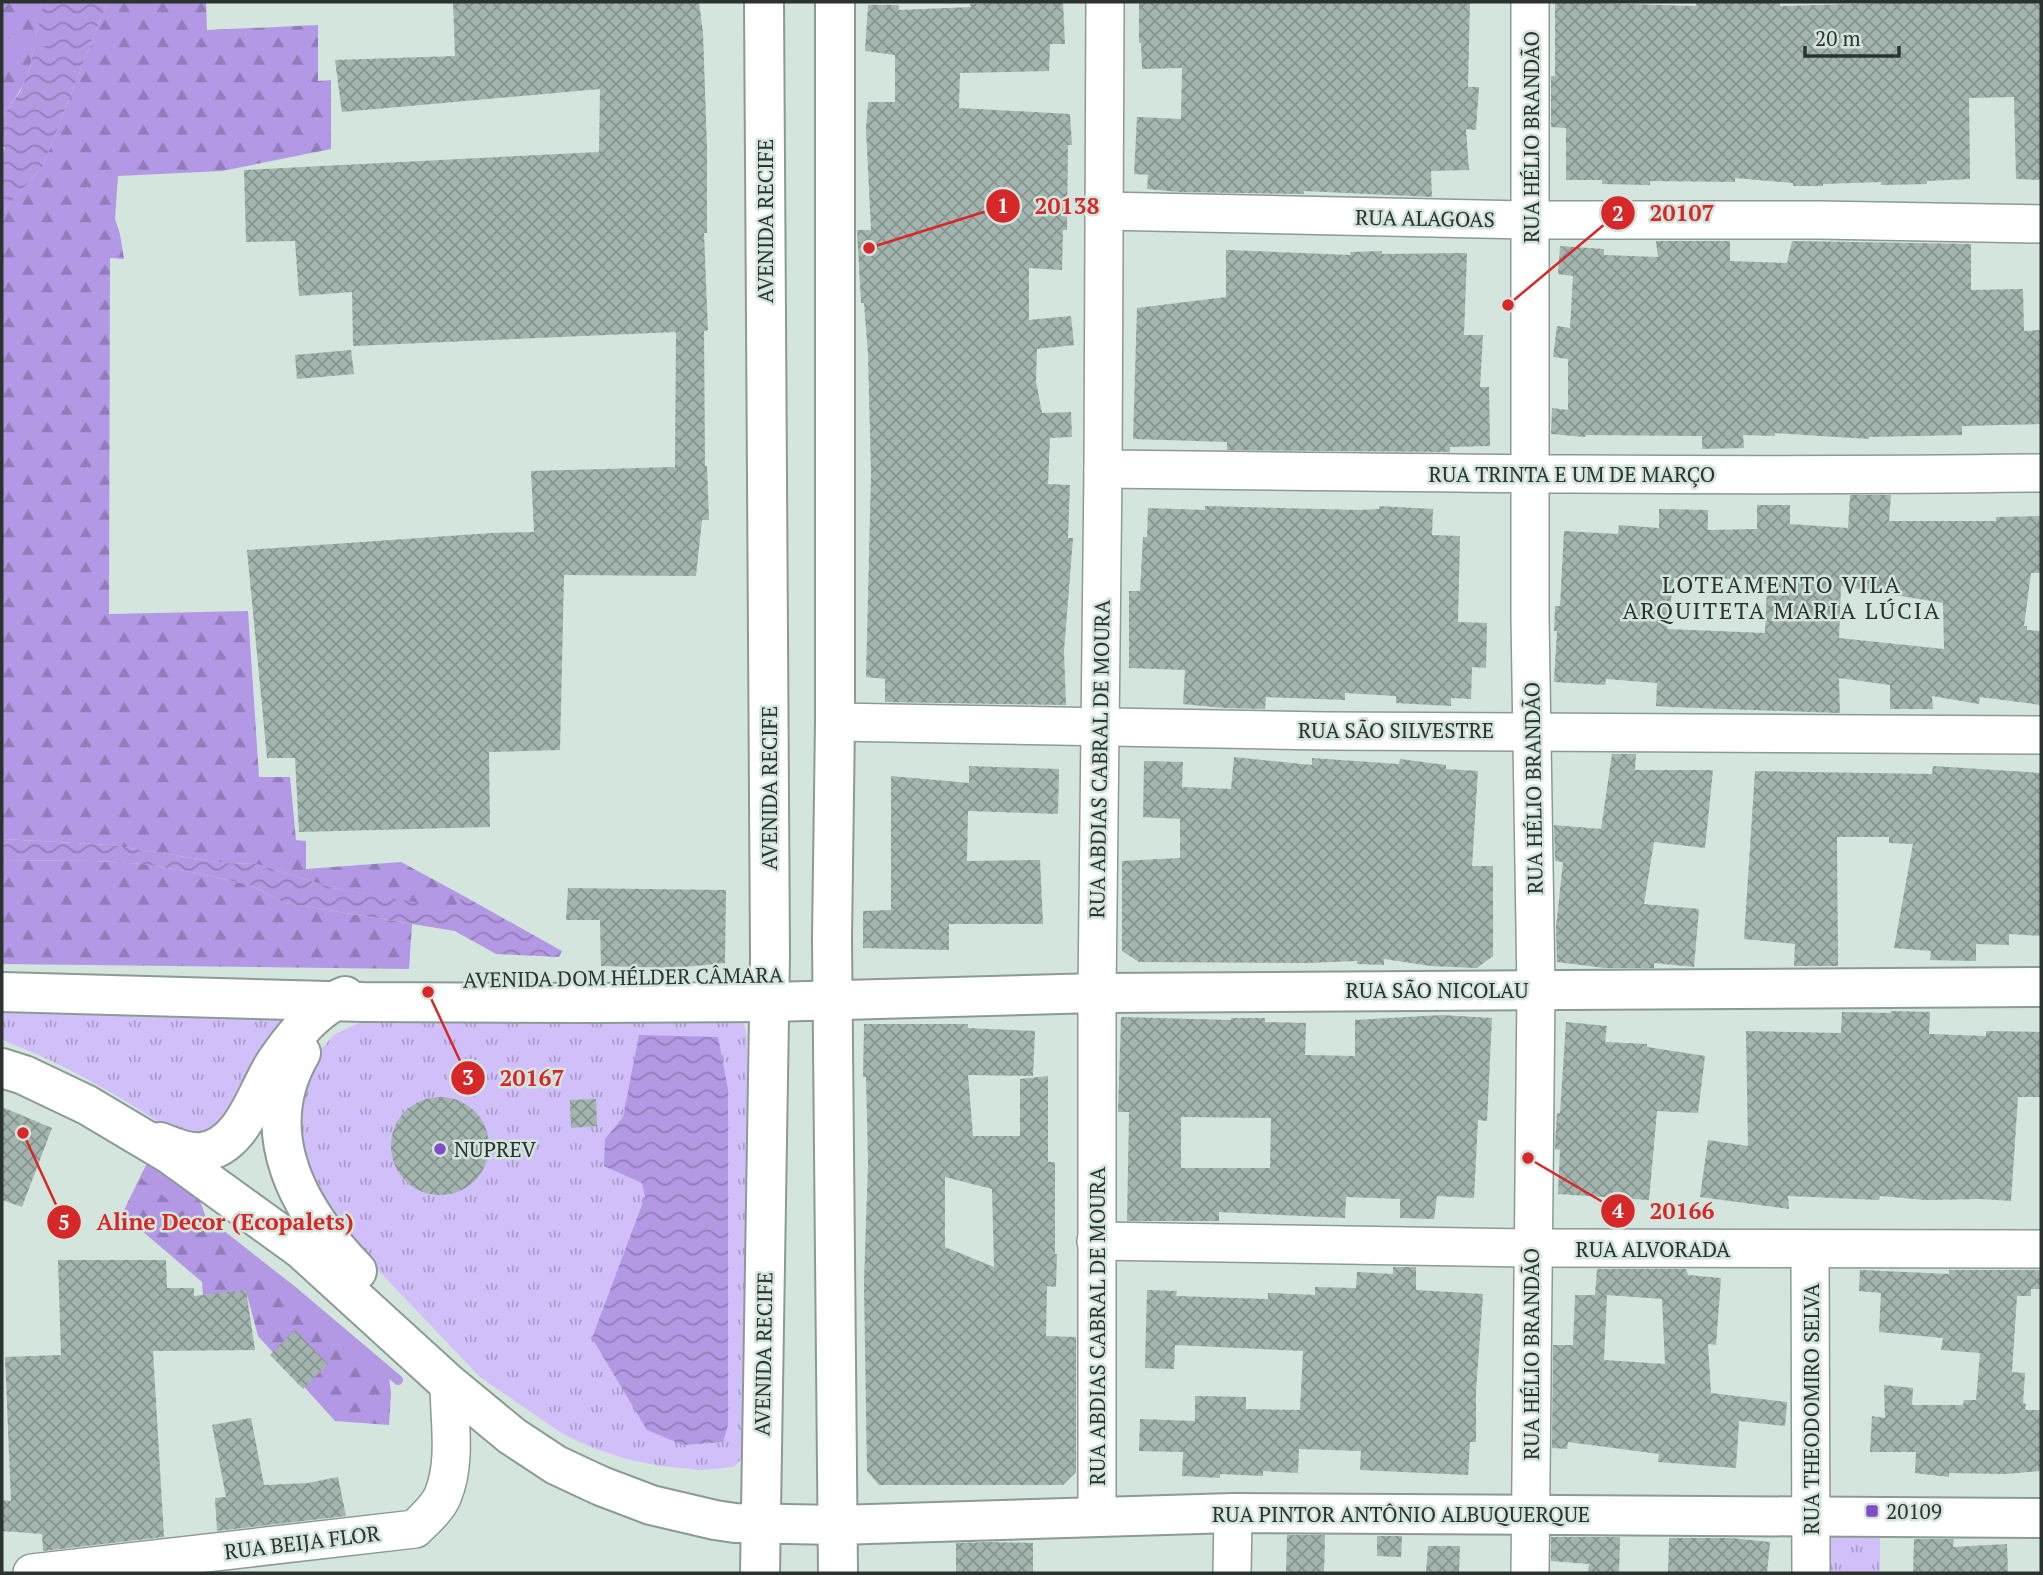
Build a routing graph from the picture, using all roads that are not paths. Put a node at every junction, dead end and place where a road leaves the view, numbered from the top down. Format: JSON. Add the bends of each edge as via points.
{"nodes":[{"id":1,"x":764,"y":2,"type":"edge"},
{"id":2,"x":835,"y":2,"type":"edge"},
{"id":3,"x":1105,"y":2,"type":"edge"},
{"id":4,"x":1530,"y":2,"type":"edge"},
{"id":5,"x":1103,"y":212,"type":"junction"},
{"id":6,"x":1531,"y":220,"type":"junction"},
{"id":7,"x":2041,"y":224,"type":"edge"},
{"id":8,"x":1103,"y":469,"type":"junction"},
{"id":9,"x":2041,"y":473,"type":"edge"},
{"id":10,"x":1531,"y":474,"type":"junction"},
{"id":11,"x":835,"y":722,"type":"junction"},
{"id":12,"x":1100,"y":727,"type":"junction"},
{"id":13,"x":1532,"y":731,"type":"junction"},
{"id":14,"x":2041,"y":735,"type":"edge"},
{"id":15,"x":833,"y":986,"type":"junction"},
{"id":16,"x":2041,"y":987,"type":"edge"},
{"id":17,"x":770,"y":988,"type":"junction"},
{"id":18,"x":1536,"y":989,"type":"junction"},
{"id":19,"x":2,"y":992,"type":"edge"},
{"id":20,"x":1097,"y":993,"type":"junction"},
{"id":21,"x":349,"y":1002,"type":"junction"},
{"id":22,"x":2,"y":1068,"type":"edge"},
{"id":23,"x":132,"y":1132,"type":"junction"},
{"id":24,"x":1096,"y":1241,"type":"junction"},
{"id":25,"x":1532,"y":1248,"type":"junction"},
{"id":26,"x":2041,"y":1249,"type":"edge"},
{"id":27,"x":1810,"y":1250,"type":"junction"},
{"id":28,"x":449,"y":1384,"type":"junction"},
{"id":29,"x":1233,"y":1513,"type":"junction"},
{"id":30,"x":1530,"y":1514,"type":"junction"},
{"id":31,"x":1097,"y":1516,"type":"junction"},
{"id":32,"x":1811,"y":1517,"type":"junction"},
{"id":33,"x":2041,"y":1518,"type":"edge"},
{"id":34,"x":760,"y":1523,"type":"junction"},
{"id":35,"x":837,"y":1525,"type":"junction"},
{"id":36,"x":1812,"y":1571,"type":"edge"},
{"id":37,"x":32,"y":1573,"type":"edge"},
{"id":38,"x":760,"y":1573,"type":"edge"},
{"id":39,"x":838,"y":1573,"type":"edge"},
{"id":40,"x":1232,"y":1573,"type":"edge"},
{"id":41,"x":1530,"y":1573,"type":"edge"}],
"edges":[{"from":1,"to":17,"type":"main road","name":"AVENIDA RECIFE"},
{"from":2,"to":11,"type":"main road"},
{"from":3,"to":5,"type":"street","name":"RUA ABDIAS CABRAL DE MOURA"},
{"from":4,"to":6,"type":"street","name":"RUA HÉLIO BRANDÃO"},
{"from":5,"to":6,"type":"street","name":"RUA ALAGOAS"},
{"from":5,"to":8,"type":"street","name":"RUA ABDIAS CABRAL DE MOURA"},
{"from":6,"to":7,"type":"street","name":"RUA ALAGOAS"},
{"from":6,"to":10,"type":"street","name":"RUA HÉLIO BRANDÃO"},
{"from":8,"to":10,"type":"street","name":"RUA TRINTA E UM DE MARÇO"},
{"from":8,"to":12,"type":"street","name":"RUA ABDIAS CABRAL DE MOURA"},
{"from":9,"to":10,"type":"street","name":"RUA TRINTA E UM DE MARÇO"},
{"from":10,"to":13,"type":"street","name":"RUA HÉLIO BRANDÃO"},
{"from":11,"to":12,"type":"street","name":"RUA SÃO SILVESTRE"},
{"from":11,"to":15,"type":"main road"},
{"from":12,"to":13,"type":"street","name":"RUA SÃO SILVESTRE"},
{"from":12,"to":20,"type":"street","name":"RUA ABDIAS CABRAL DE MOURA"},
{"from":13,"to":14,"type":"street","name":"RUA SÃO SILVESTRE"},
{"from":13,"to":18,"type":"street","name":"RUA HÉLIO BRANDÃO"},
{"from":15,"to":17,"type":"main road","name":"AVENIDA DOM HÉLDER CÂMARA"},
{"from":15,"to":20,"type":"main road","name":"RUA SÃO NICOLAU"},
{"from":15,"to":35,"type":"main road"},
{"from":16,"to":18,"type":"main road","name":"RUA SÃO NICOLAU"},
{"from":17,"to":21,"type":"main road","name":"AVENIDA DOM HÉLDER CÂMARA","via":[[426,980],[360,990]]},
{"from":17,"to":34,"type":"main road","name":"AVENIDA RECIFE"},
{"from":18,"to":20,"type":"main road","name":"RUA SÃO NICOLAU"},
{"from":18,"to":25,"type":"street","name":"RUA HÉLIO BRANDÃO"},
{"from":19,"to":21,"type":"main road","name":"AVENIDA DOM HÉLDER CÂMARA"},
{"from":20,"to":24,"type":"street","name":"RUA ABDIAS CABRAL DE MOURA"},
{"from":21,"to":23,"type":"main road","name":"AVENIDA DOM HÉLDER CÂMARA","via":[[296,1035],[232,1137],[219,1146],[202,1152],[181,1150]]},
{"from":21,"to":28,"type":"main road","via":[[304,1046],[295,1063],[286,1086],[285,1153],[294,1186],[330,1243],[392,1307]]},
{"from":22,"to":23,"type":"main road","name":"AVENIDA DOM HÉLDER CÂMARA","via":[[87,1105]]},
{"from":23,"to":28,"type":"main road","name":"AVENIDA DOM HÉLDER CÂMARA","via":[[301,1249]]},
{"from":24,"to":25,"type":"street","name":"RUA ALVORADA"},
{"from":24,"to":31,"type":"street","name":"RUA ABDIAS CABRAL DE MOURA"},
{"from":25,"to":27,"type":"street","name":"RUA ALVORADA"},
{"from":25,"to":30,"type":"street","name":"RUA HÉLIO BRANDÃO"},
{"from":26,"to":27,"type":"street","name":"RUA ALVORADA"},
{"from":27,"to":32,"type":"street","name":"RUA THEODOMIRO SELVA"},
{"from":28,"to":34,"type":"main road","name":"AVENIDA DOM HÉLDER CÂMARA","via":[[512,1436],[556,1465],[601,1486],[651,1505],[725,1521]]},
{"from":28,"to":37,"type":"street","name":"RUA BEIJA FLOR","via":[[447,1480],[443,1497],[415,1529]]},
{"from":29,"to":30,"type":"main road","name":"RUA PINTOR ANTÔNIO ALBUQUERQUE"},
{"from":29,"to":31,"type":"main road","name":"RUA PINTOR ANTÔNIO ALBUQUERQUE"},
{"from":29,"to":40,"type":"street"},
{"from":30,"to":32,"type":"main road","name":"RUA PINTOR ANTÔNIO ALBUQUERQUE"},
{"from":30,"to":41,"type":"street","name":"RUA HÉLIO BRANDÃO"},
{"from":31,"to":35,"type":"main road","name":"RUA PINTOR ANTÔNIO ALBUQUERQUE"},
{"from":32,"to":33,"type":"main road","name":"RUA PINTOR ANTÔNIO ALBUQUERQUE"},
{"from":32,"to":36,"type":"street","name":"RUA THEODOMIRO SELVA"},
{"from":34,"to":35,"type":"main road","name":"RUA PINTOR ANTÔNIO ALBUQUERQUE"},
{"from":34,"to":38,"type":"main road","name":"AVENIDA RECIFE"},
{"from":35,"to":39,"type":"main road"}]}
